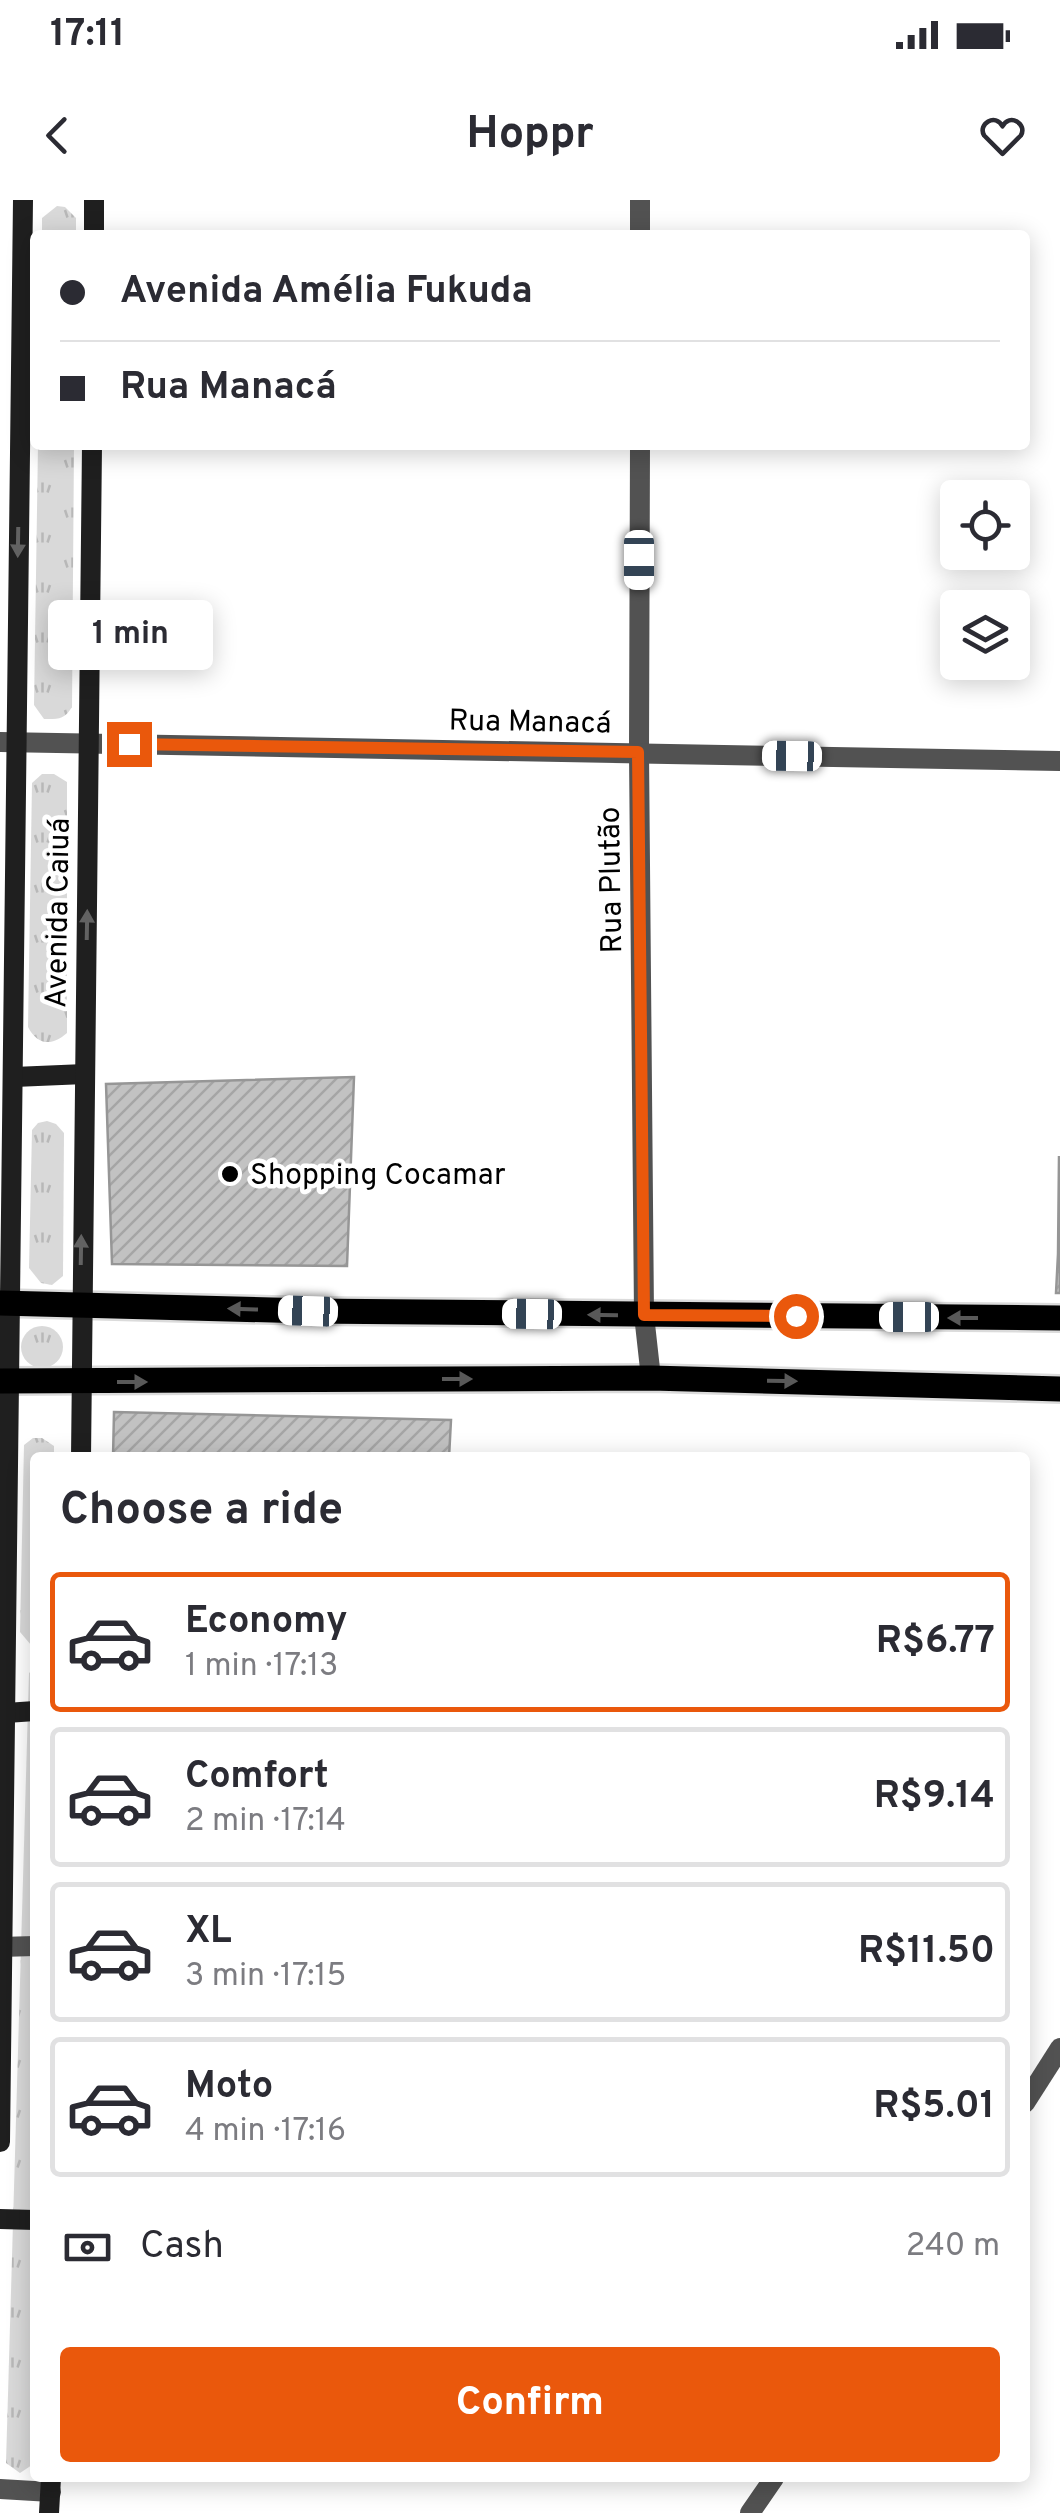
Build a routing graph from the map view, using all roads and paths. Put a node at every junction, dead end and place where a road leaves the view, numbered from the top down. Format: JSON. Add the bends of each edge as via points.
{"nodes":[{"id":1,"x":22,"y":200,"type":"edge"},
{"id":2,"x":94,"y":200,"type":"edge"},
{"id":3,"x":640,"y":200,"type":"edge"},
{"id":4,"x":94,"y":230,"type":"edge"},
{"id":5,"x":640,"y":230,"type":"edge"},
{"id":6,"x":92,"y":450,"type":"edge"},
{"id":7,"x":640,"y":450,"type":"edge"},
{"id":8,"x":9,"y":474,"type":"edge"},
{"id":9,"x":7,"y":742,"type":"edge"},
{"id":10,"x":90,"y":744,"type":"junction"},
{"id":11,"x":638,"y":752,"type":"junction"},
{"id":12,"x":1060,"y":760,"type":"edge"},
{"id":13,"x":85,"y":1074,"type":"junction"},
{"id":14,"x":14,"y":1078,"type":"junction"},
{"id":15,"x":6,"y":1303,"type":"edge"},
{"id":16,"x":80,"y":1304,"type":"junction"},
{"id":17,"x":644,"y":1315,"type":"junction"},
{"id":18,"x":1060,"y":1318,"type":"edge"},
{"id":19,"x":650,"y":1378,"type":"junction"},
{"id":20,"x":4,"y":1381,"type":"edge"},
{"id":21,"x":82,"y":1382,"type":"junction"},
{"id":22,"x":1060,"y":1389,"type":"edge"},
{"id":23,"x":80,"y":1452,"type":"edge"},
{"id":24,"x":30,"y":1711,"type":"edge"},
{"id":25,"x":6,"y":1713,"type":"junction"},
{"id":26,"x":30,"y":1946,"type":"edge"},
{"id":27,"x":1,"y":1947,"type":"edge"},
{"id":28,"x":1060,"y":2048,"type":"edge"},
{"id":29,"x":1052,"y":2077,"type":"edge"},
{"id":30,"x":1030,"y":2098,"type":"edge"},
{"id":31,"x":0,"y":2142,"type":"edge"},
{"id":32,"x":0,"y":2219,"type":"edge"},
{"id":33,"x":30,"y":2220,"type":"edge"},
{"id":34,"x":771,"y":2482,"type":"edge"},
{"id":35,"x":0,"y":2490,"type":"edge"},
{"id":36,"x":50,"y":2494,"type":"edge"},
{"id":37,"x":750,"y":2513,"type":"edge"}],
"edges":[{"from":1,"to":8,"type":"main road","name":"Avenida Caiuá"},
{"from":2,"to":4,"type":"main road"},
{"from":3,"to":5,"type":"street"},
{"from":6,"to":10,"type":"main road","name":"Avenida Caiuá"},
{"from":7,"to":11,"type":"street","name":"Rua Plutão"},
{"from":8,"to":9,"type":"main road","name":"Avenida Caiuá","one_way":true},
{"from":9,"to":10,"type":"street","name":"Rua Manacá"},
{"from":9,"to":14,"type":"main road","name":"Avenida Caiuá"},
{"from":10,"to":11,"type":"street","name":"Rua Manacá"},
{"from":13,"to":10,"type":"main road","name":"Avenida Caiuá","one_way":true},
{"from":11,"to":12,"type":"street","name":"Rua Manacá"},
{"from":11,"to":17,"type":"street","name":"Rua Plutão"},
{"from":13,"to":14,"type":"main road"},
{"from":16,"to":13,"type":"main road","name":"Avenida Caiuá","one_way":true},
{"from":14,"to":15,"type":"main road","name":"Avenida Caiuá"},
{"from":15,"to":16,"type":"main road"},
{"from":15,"to":20,"type":"main road","name":"Avenida Caiuá"},
{"from":17,"to":16,"type":"main road","one_way":true},
{"from":16,"to":21,"type":"main road","name":"Avenida Caiuá"},
{"from":18,"to":17,"type":"main road","one_way":true},
{"from":17,"to":19,"type":"street","name":"Rua Plutão"},
{"from":21,"to":19,"type":"main road","one_way":true},
{"from":19,"to":22,"type":"main road","one_way":true},
{"from":20,"to":21,"type":"main road"},
{"from":20,"to":25,"type":"main road","name":"Avenida Caiuá"},
{"from":21,"to":23,"type":"main road","name":"Avenida Caiuá"},
{"from":24,"to":25,"type":"main road"},
{"from":25,"to":27,"type":"main road","name":"Avenida Caiuá"},
{"from":26,"to":27,"type":"street"},
{"from":27,"to":31,"type":"main road","name":"Avenida Caiuá"},
{"from":28,"to":29,"type":"street"},
{"from":29,"to":30,"type":"street"},
{"from":32,"to":33,"type":"main road"},
{"from":34,"to":37,"type":"street"},
{"from":35,"to":36,"type":"street"}]}
